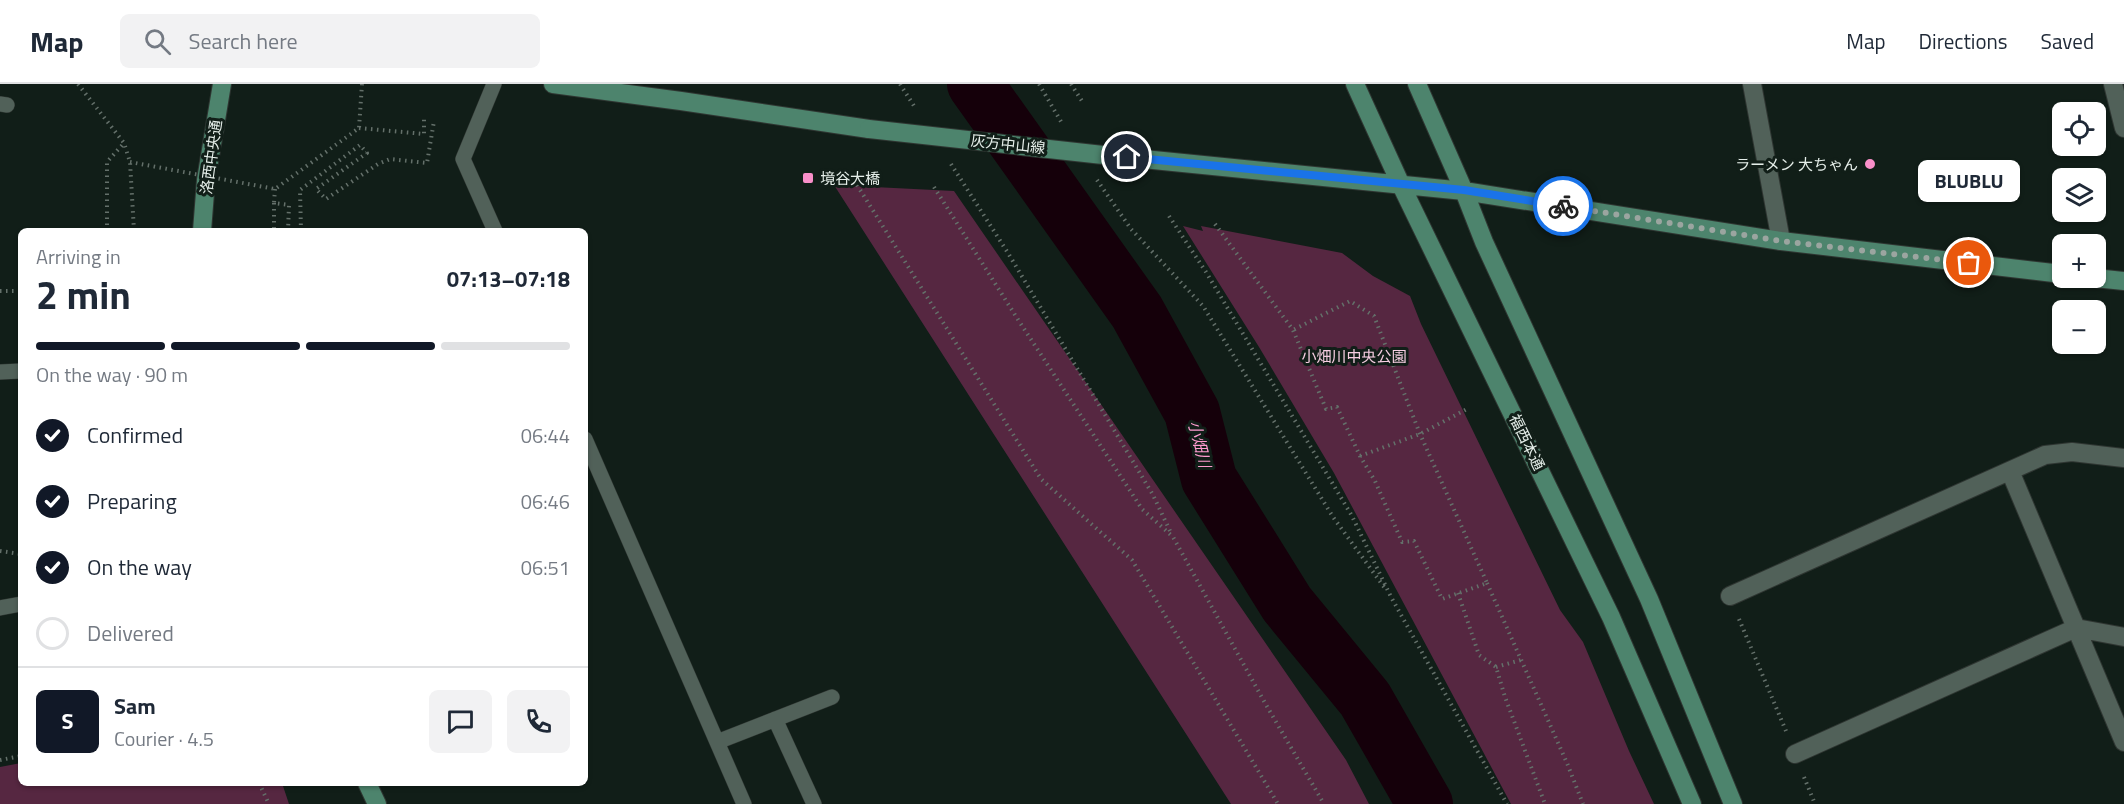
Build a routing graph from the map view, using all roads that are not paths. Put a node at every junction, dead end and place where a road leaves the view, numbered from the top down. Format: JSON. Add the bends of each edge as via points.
{"nodes":[{"id":1,"x":222,"y":84,"type":"edge"},
{"id":2,"x":494,"y":84,"type":"edge"},
{"id":3,"x":553,"y":84,"type":"edge"},
{"id":4,"x":1355,"y":84,"type":"edge"},
{"id":5,"x":1417,"y":84,"type":"edge"},
{"id":6,"x":1752,"y":84,"type":"edge"},
{"id":7,"x":2113,"y":84,"type":"edge"},
{"id":8,"x":2124,"y":128,"type":"edge"},
{"id":9,"x":1401,"y":185,"type":"junction"},
{"id":10,"x":1464,"y":190,"type":"junction"},
{"id":11,"x":202,"y":228,"type":"edge"},
{"id":12,"x":494,"y":228,"type":"edge"},
{"id":13,"x":1781,"y":241,"type":"junction"},
{"id":14,"x":2052,"y":273,"type":"edge"},
{"id":15,"x":2106,"y":279,"type":"edge"},
{"id":16,"x":2124,"y":281,"type":"edge"},
{"id":17,"x":18,"y":371,"type":"edge"},
{"id":18,"x":0,"y":372,"type":"edge"},
{"id":19,"x":588,"y":446,"type":"edge"},
{"id":20,"x":2124,"y":458,"type":"edge"},
{"id":21,"x":2010,"y":471,"type":"junction"},
{"id":22,"x":1730,"y":596,"type":"road end"},
{"id":23,"x":18,"y":605,"type":"edge"},
{"id":24,"x":0,"y":608,"type":"edge"},
{"id":25,"x":2076,"y":628,"type":"junction"},
{"id":26,"x":2124,"y":637,"type":"edge"},
{"id":27,"x":832,"y":696,"type":"dead end"},
{"id":28,"x":775,"y":719,"type":"junction"},
{"id":29,"x":717,"y":742,"type":"junction"},
{"id":30,"x":2124,"y":742,"type":"edge"},
{"id":31,"x":1795,"y":754,"type":"road end"},
{"id":32,"x":368,"y":786,"type":"edge"},
{"id":33,"x":377,"y":804,"type":"edge"},
{"id":34,"x":744,"y":804,"type":"edge"},
{"id":35,"x":814,"y":804,"type":"edge"},
{"id":36,"x":1692,"y":804,"type":"edge"},
{"id":37,"x":1734,"y":804,"type":"edge"}],
"edges":[{"from":1,"to":11,"type":"street","name":"洛西中央通"},
{"from":2,"to":12,"type":"lane","via":[[463,159]]},
{"from":3,"to":9,"type":"street","name":"灰方中山線","bridge":true,"via":[[869,129]]},
{"from":4,"to":9,"type":"street","name":"福西本通"},
{"from":5,"to":10,"type":"street"},
{"from":6,"to":13,"type":"street"},
{"from":7,"to":8,"type":"street"},
{"from":9,"to":10,"type":"street","name":"灰方中山線"},
{"from":9,"to":36,"type":"street","name":"福西本通","via":[[1611,616]]},
{"from":10,"to":13,"type":"street","name":"灰方中山線"},
{"from":10,"to":37,"type":"street","via":[[1484,242],[1649,599]]},
{"from":13,"to":14,"type":"street","name":"灰方中山線"},
{"from":15,"to":16,"type":"street"},
{"from":17,"to":18,"type":"lane"},
{"from":19,"to":29,"type":"lane"},
{"from":20,"to":21,"type":"street","via":[[2072,452],[2045,455]]},
{"from":21,"to":22,"type":"street"},
{"from":21,"to":25,"type":"street"},
{"from":23,"to":24,"type":"lane"},
{"from":25,"to":26,"type":"street"},
{"from":25,"to":30,"type":"street"},
{"from":25,"to":31,"type":"street"},
{"from":27,"to":28,"type":"lane"},
{"from":28,"to":29,"type":"lane"},
{"from":28,"to":35,"type":"lane"},
{"from":29,"to":34,"type":"lane"},
{"from":32,"to":33,"type":"street"}]}
